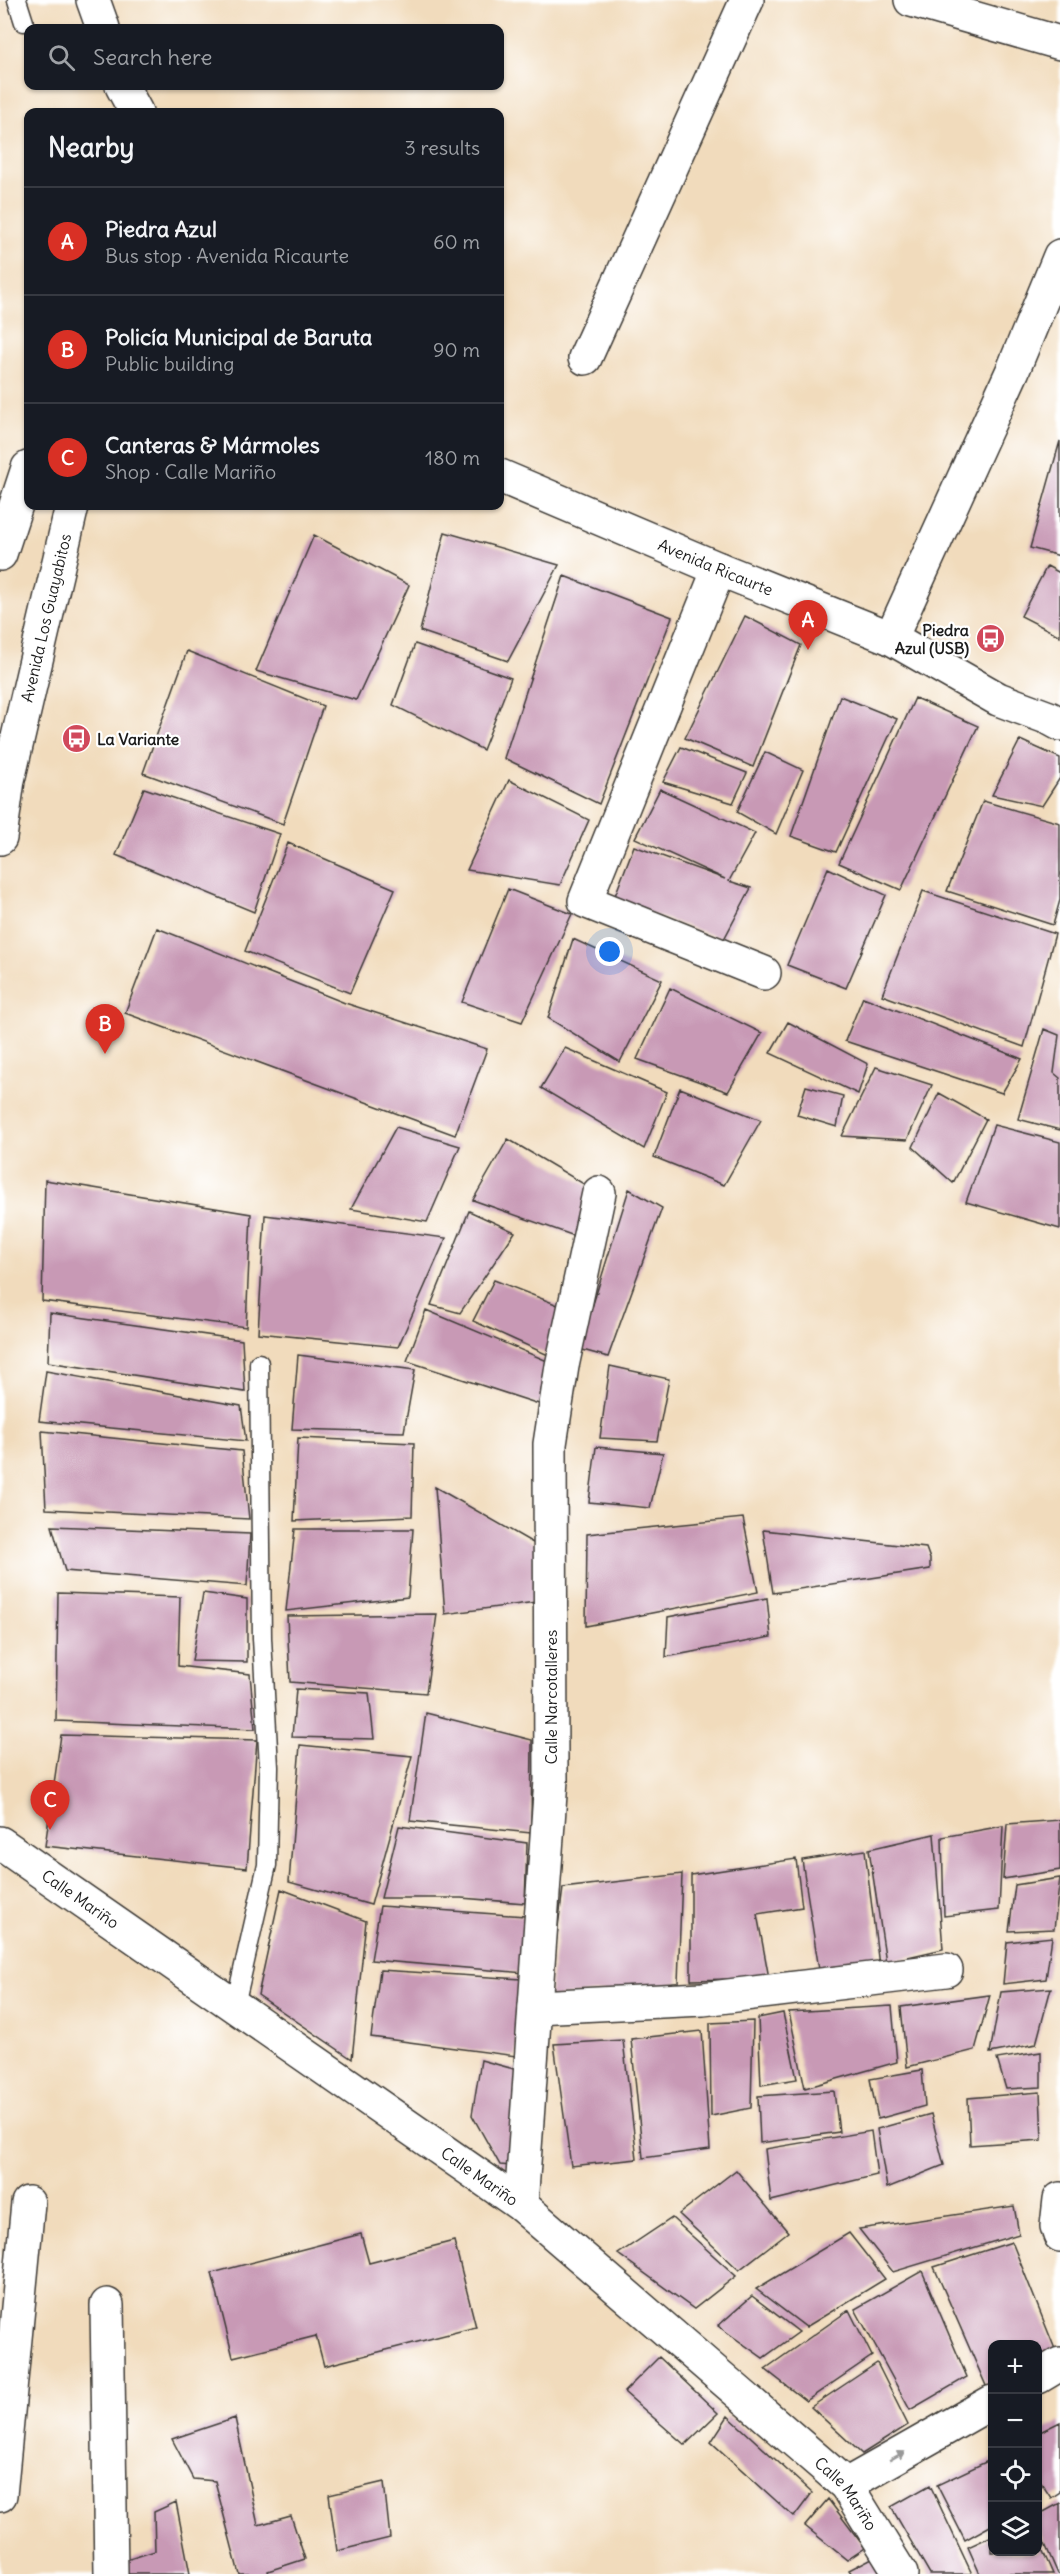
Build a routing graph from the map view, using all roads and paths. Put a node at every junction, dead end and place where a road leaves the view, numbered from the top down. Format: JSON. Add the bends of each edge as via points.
{"nodes":[{"id":1,"x":17,"y":0,"type":"edge"},
{"id":2,"x":93,"y":0,"type":"edge"},
{"id":3,"x":747,"y":0,"type":"edge"},
{"id":4,"x":911,"y":0,"type":"edge"},
{"id":5,"x":24,"y":22,"type":"dead end"},
{"id":6,"x":101,"y":24,"type":"edge"},
{"id":7,"x":1060,"y":43,"type":"edge"},
{"id":8,"x":1060,"y":256,"type":"edge"},
{"id":9,"x":1051,"y":299,"type":"edge"},
{"id":10,"x":585,"y":358,"type":"dead end"},
{"id":11,"x":504,"y":478,"type":"edge"},
{"id":12,"x":24,"y":480,"type":"edge"},
{"id":13,"x":71,"y":510,"type":"edge"},
{"id":14,"x":0,"y":555,"type":"edge"},
{"id":15,"x":719,"y":569,"type":"junction"},
{"id":16,"x":891,"y":638,"type":"junction"},
{"id":17,"x":1060,"y":724,"type":"edge"},
{"id":18,"x":0,"y":838,"type":"edge"},
{"id":19,"x":764,"y":973,"type":"dead end"},
{"id":20,"x":599,"y":1193,"type":"dead end"},
{"id":21,"x":259,"y":1363,"type":"dead end"},
{"id":22,"x":0,"y":1843,"type":"edge"},
{"id":23,"x":946,"y":1970,"type":"dead end"},
{"id":24,"x":235,"y":2005,"type":"junction"},
{"id":25,"x":535,"y":2007,"type":"junction"},
{"id":26,"x":1060,"y":2199,"type":"edge"},
{"id":27,"x":28,"y":2203,"type":"dead end"},
{"id":28,"x":521,"y":2205,"type":"junction"},
{"id":29,"x":1060,"y":2235,"type":"edge"},
{"id":30,"x":107,"y":2306,"type":"dead end"},
{"id":31,"x":1060,"y":2364,"type":"edge"},
{"id":32,"x":1042,"y":2375,"type":"edge"},
{"id":33,"x":988,"y":2405,"type":"edge"},
{"id":34,"x":846,"y":2485,"type":"junction"},
{"id":35,"x":0,"y":2494,"type":"edge"},
{"id":36,"x":111,"y":2574,"type":"edge"},
{"id":37,"x":902,"y":2574,"type":"edge"}],
"edges":[{"from":1,"to":5,"type":"lane"},
{"from":2,"to":6,"type":"street"},
{"from":3,"to":10,"type":"street"},
{"from":4,"to":7,"type":"street"},
{"from":8,"to":9,"type":"street"},
{"from":9,"to":16,"type":"street","via":[[1013,370]]},
{"from":11,"to":15,"type":"street","name":"Avenida Ricaurte"},
{"from":12,"to":14,"type":"street"},
{"from":13,"to":18,"type":"street","name":"Avenida Los Guayabitos","via":[[8,780]]},
{"from":15,"to":16,"type":"street","name":"Avenida Ricaurte"},
{"from":15,"to":19,"type":"street","via":[[585,901]]},
{"from":16,"to":17,"type":"street","name":"Avenida Ricaurte","via":[[998,699]]},
{"from":20,"to":25,"type":"street","name":"Calle Narcotalleres","via":[[562,1366],[550,1444],[551,1780]]},
{"from":21,"to":24,"type":"lane","via":[[262,1638],[269,1767],[267,1865]]},
{"from":22,"to":24,"type":"street","name":"Calle Mariño"},
{"from":23,"to":25,"type":"street","via":[[703,1999]]},
{"from":24,"to":28,"type":"street","name":"Calle Mariño"},
{"from":25,"to":28,"type":"street","name":"Calle Narcotalleres"},
{"from":26,"to":29,"type":"street"},
{"from":27,"to":35,"type":"street"},
{"from":28,"to":34,"type":"street","name":"Calle Mariño"},
{"from":30,"to":36,"type":"street"},
{"from":31,"to":32,"type":"street"},
{"from":34,"to":33,"type":"street","one_way":true},
{"from":34,"to":37,"type":"street","name":"Calle Mariño"}]}
